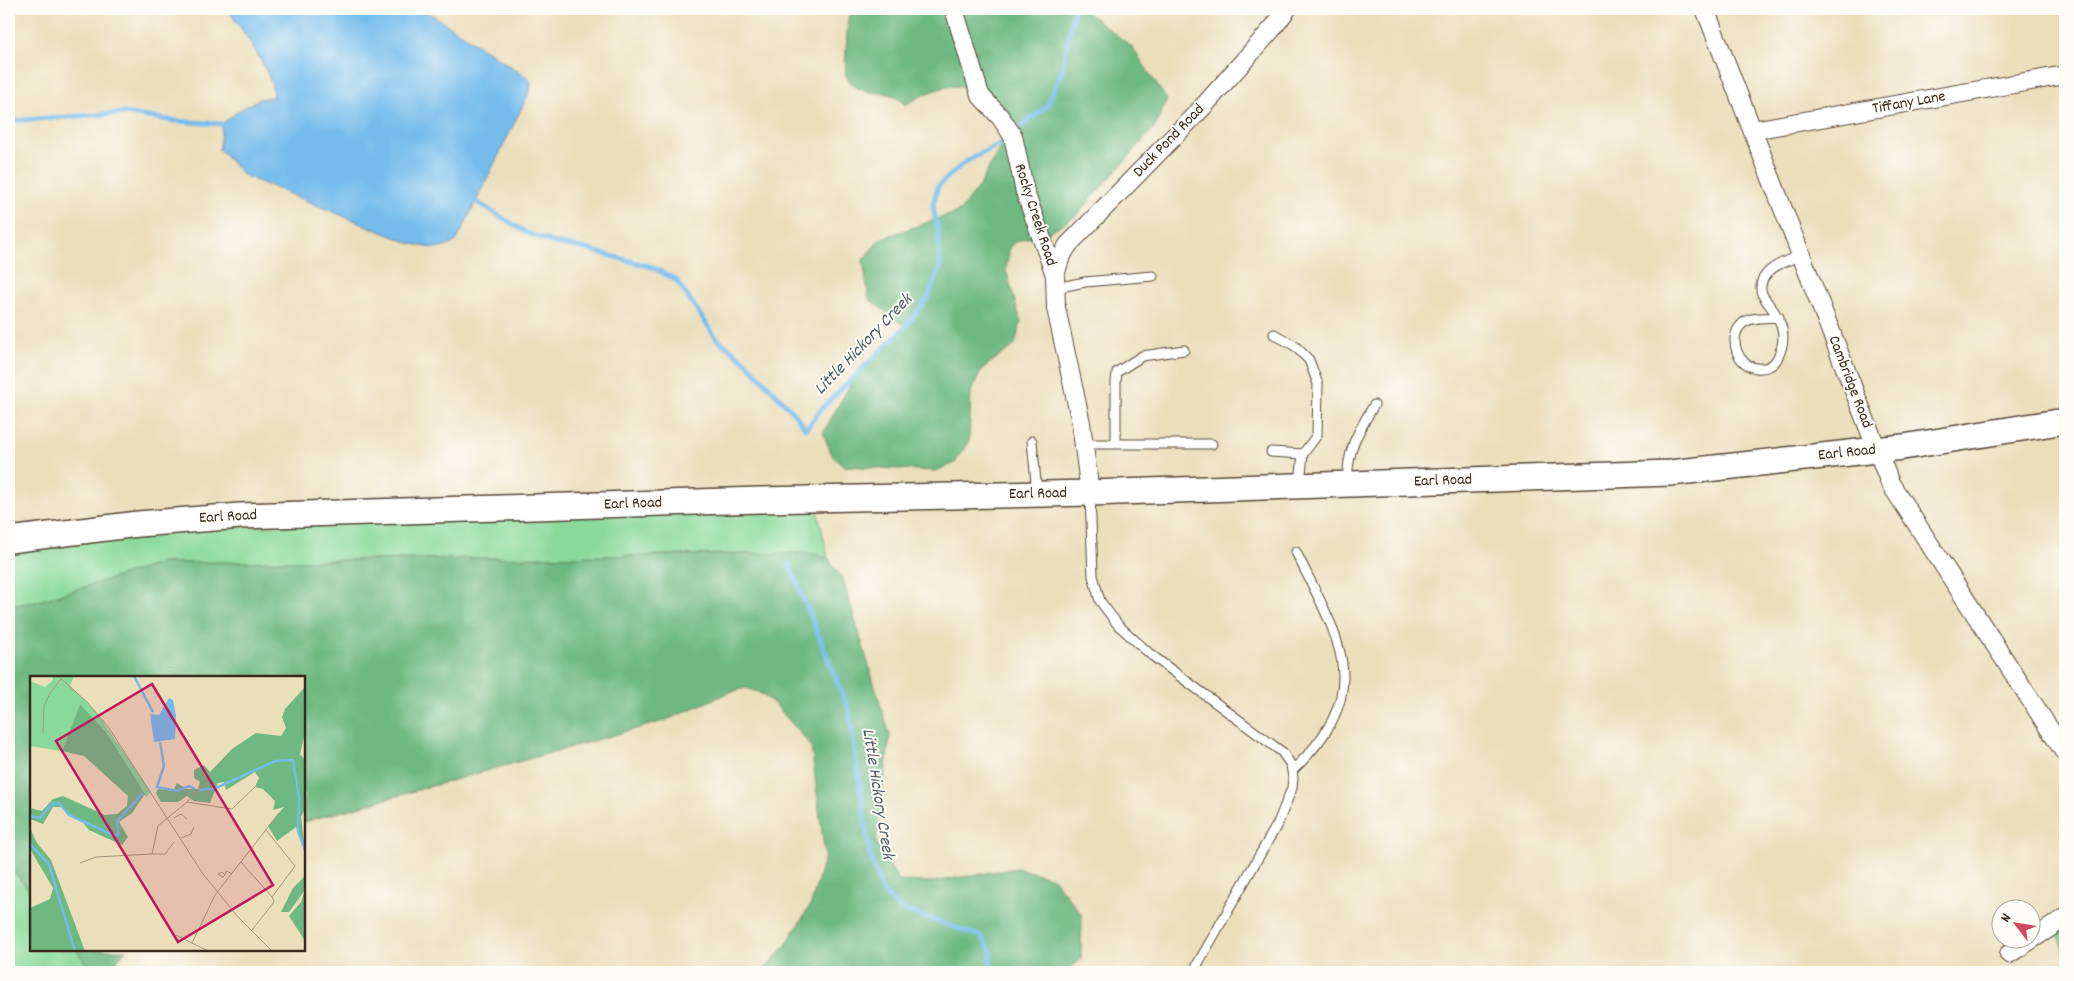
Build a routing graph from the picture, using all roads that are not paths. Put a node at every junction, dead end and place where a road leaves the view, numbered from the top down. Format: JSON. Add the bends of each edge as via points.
{"nodes":[{"id":1,"x":954,"y":9,"type":"edge"},
{"id":2,"x":1287,"y":9,"type":"edge"},
{"id":3,"x":1705,"y":9,"type":"edge"},
{"id":4,"x":2065,"y":75,"type":"edge"},
{"id":5,"x":1753,"y":130,"type":"junction"},
{"id":6,"x":1801,"y":255,"type":"junction"},
{"id":7,"x":1153,"y":276,"type":"dead end"},
{"id":8,"x":1055,"y":281,"type":"junction"},
{"id":9,"x":1779,"y":317,"type":"junction"},
{"id":10,"x":1274,"y":334,"type":"dead end"},
{"id":11,"x":1184,"y":350,"type":"dead end"},
{"id":12,"x":1374,"y":405,"type":"dead end"},
{"id":13,"x":2065,"y":421,"type":"edge"},
{"id":14,"x":1032,"y":441,"type":"dead end"},
{"id":15,"x":1084,"y":444,"type":"junction"},
{"id":16,"x":1116,"y":444,"type":"junction"},
{"id":17,"x":1212,"y":444,"type":"dead end"},
{"id":18,"x":1876,"y":450,"type":"junction"},
{"id":19,"x":1271,"y":452,"type":"dead end"},
{"id":20,"x":1303,"y":454,"type":"junction"},
{"id":21,"x":1347,"y":484,"type":"junction"},
{"id":22,"x":1300,"y":486,"type":"junction"},
{"id":23,"x":1037,"y":494,"type":"junction"},
{"id":24,"x":1090,"y":494,"type":"junction"},
{"id":25,"x":9,"y":540,"type":"edge"},
{"id":26,"x":1296,"y":552,"type":"dead end"},
{"id":27,"x":2065,"y":753,"type":"edge"},
{"id":28,"x":1293,"y":770,"type":"junction"},
{"id":29,"x":2065,"y":918,"type":"edge"},
{"id":30,"x":2009,"y":954,"type":"dead end"},
{"id":31,"x":1194,"y":972,"type":"edge"}],
"edges":[{"from":1,"to":8,"type":"street","name":"Rocky Creek Road","via":[[980,94],[1012,136],[1025,192]]},
{"from":2,"to":8,"type":"street","name":"Duck Pond Road","via":[[1201,109],[1068,246],[1060,259]]},
{"from":3,"to":5,"type":"street","name":"Cambridge Road"},
{"from":4,"to":5,"type":"street","name":"Tiffany Lane"},
{"from":5,"to":6,"type":"street","name":"Cambridge Road"},
{"from":6,"to":9,"type":"lane","via":[[1764,276],[1762,294]]},
{"from":6,"to":18,"type":"street","name":"Cambridge Road"},
{"from":7,"to":8,"type":"lane","via":[[1086,282]]},
{"from":8,"to":15,"type":"street","name":"Rocky Creek Road","via":[[1056,308]]},
{"from":9,"to":9,"type":"lane","via":[[1784,335],[1775,363],[1764,368],[1746,364],[1737,354],[1734,341],[1741,325],[1750,320]]},
{"from":10,"to":20,"type":"lane","via":[[1296,346],[1309,360],[1318,384],[1317,434]]},
{"from":11,"to":16,"type":"lane","via":[[1142,356],[1117,372]]},
{"from":12,"to":21,"type":"lane","via":[[1354,440]]},
{"from":13,"to":18,"type":"main road","name":"Earl Road"},
{"from":14,"to":23,"type":"lane"},
{"from":15,"to":16,"type":"lane"},
{"from":15,"to":24,"type":"street","name":"Rocky Creek Road"},
{"from":16,"to":17,"type":"lane"},
{"from":18,"to":21,"type":"main road","name":"Earl Road","via":[[1670,473]]},
{"from":18,"to":27,"type":"street","name":"Cambridge Road","via":[[1890,483]]},
{"from":19,"to":20,"type":"lane"},
{"from":20,"to":22,"type":"lane"},
{"from":21,"to":22,"type":"main road","name":"Earl Road"},
{"from":22,"to":24,"type":"main road","name":"Earl Road"},
{"from":23,"to":24,"type":"main road","name":"Earl Road"},
{"from":23,"to":25,"type":"main road","name":"Earl Road","via":[[240,516],[138,524]]},
{"from":24,"to":28,"type":"lane","via":[[1094,576],[1100,601],[1118,625],[1150,654],[1282,752]]},
{"from":26,"to":28,"type":"lane","via":[[1335,636],[1343,692],[1333,722]]},
{"from":28,"to":31,"type":"lane","via":[[1292,788],[1278,822]]},
{"from":29,"to":30,"type":"street"}]}
